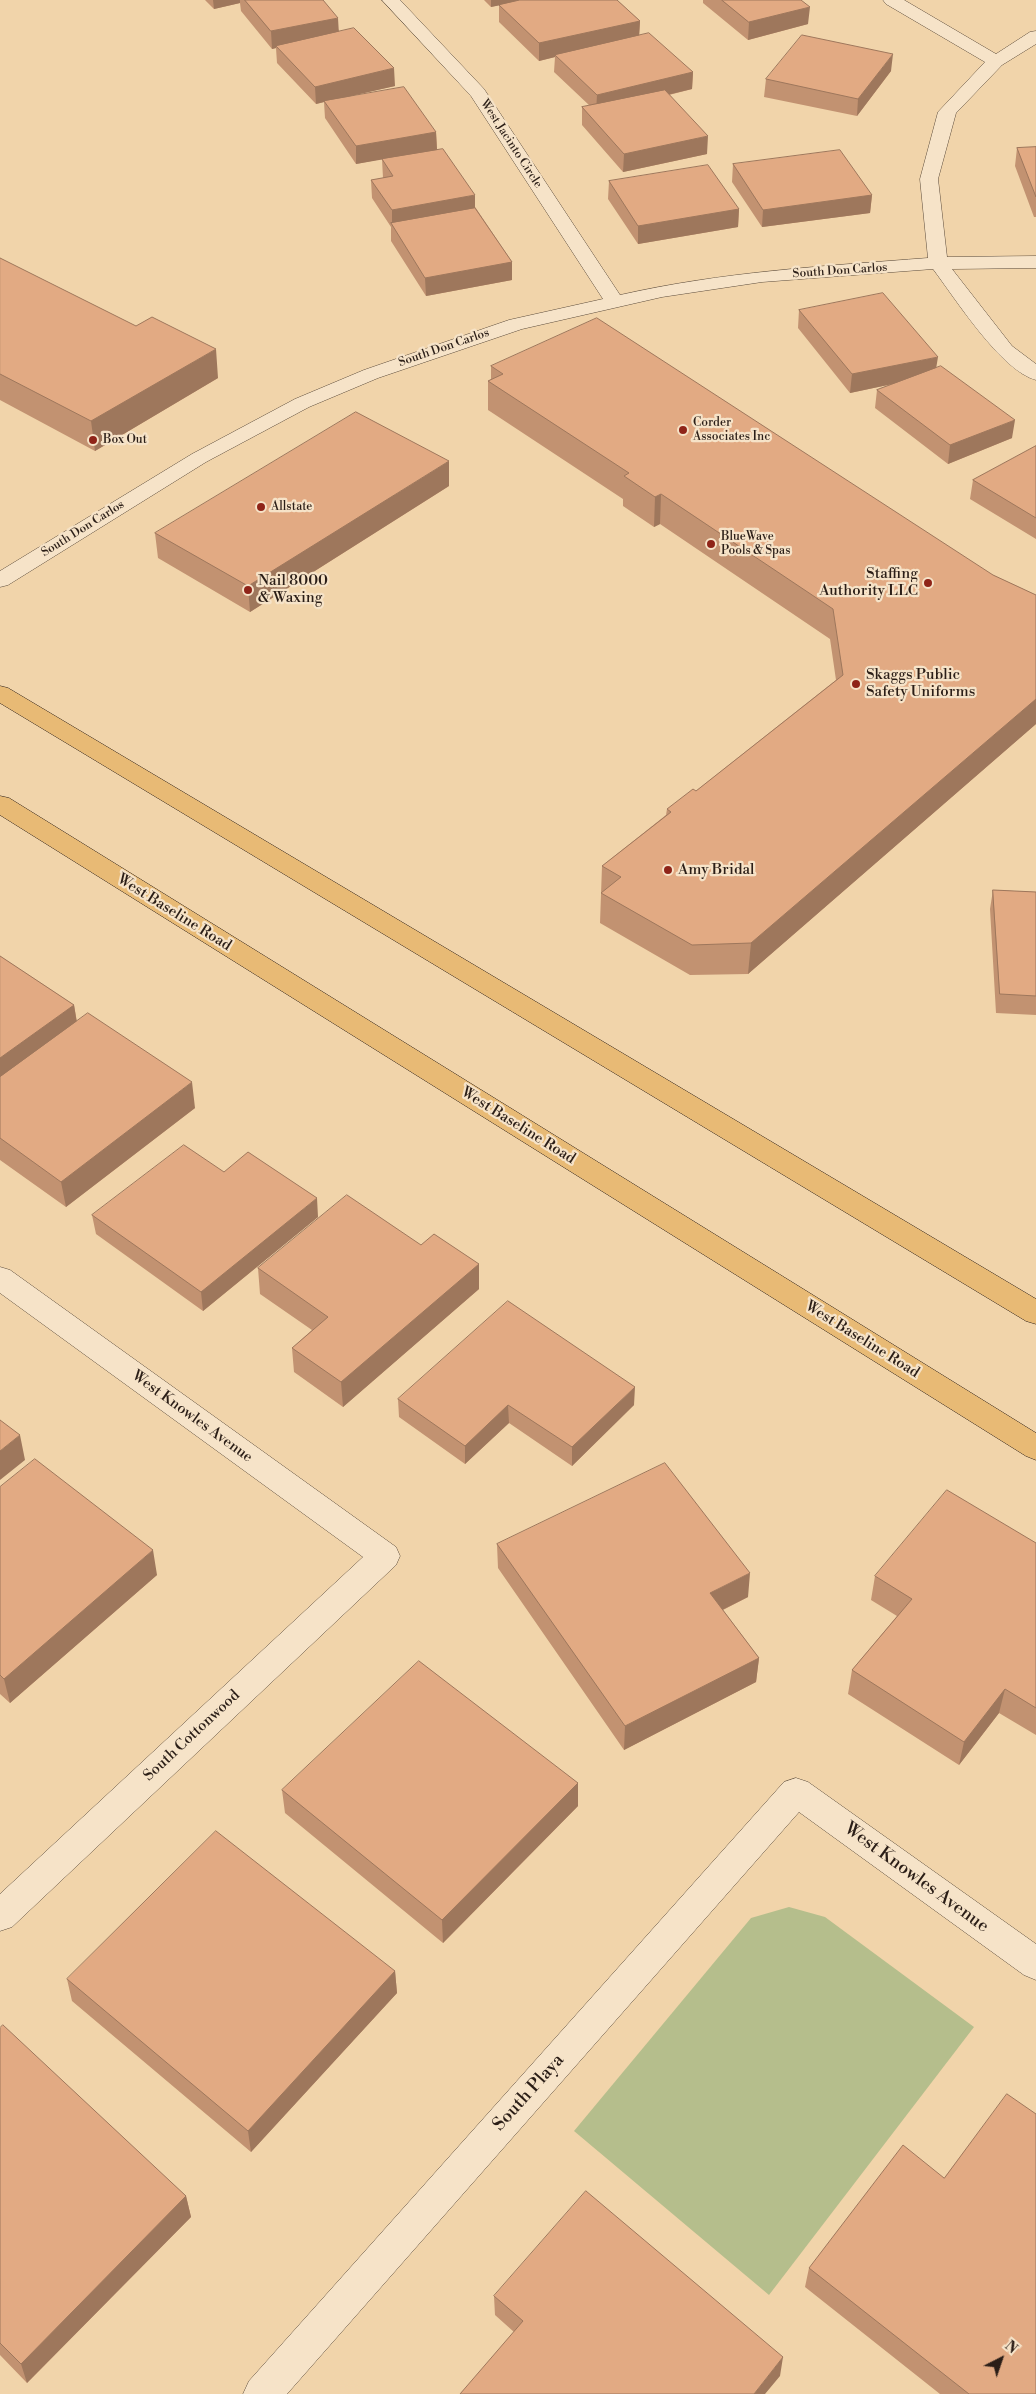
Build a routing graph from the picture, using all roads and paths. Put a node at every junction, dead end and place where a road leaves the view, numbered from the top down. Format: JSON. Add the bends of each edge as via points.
{"nodes":[{"id":1,"x":391,"y":0,"type":"edge"},
{"id":2,"x":892,"y":0,"type":"edge"},
{"id":3,"x":1036,"y":36,"type":"edge"},
{"id":4,"x":996,"y":61,"type":"junction"},
{"id":5,"x":1036,"y":262,"type":"edge"},
{"id":6,"x":938,"y":263,"type":"junction"},
{"id":7,"x":614,"y":301,"type":"junction"},
{"id":8,"x":1036,"y":374,"type":"edge"},
{"id":9,"x":0,"y":580,"type":"edge"},
{"id":10,"x":0,"y":693,"type":"edge"},
{"id":11,"x":0,"y":804,"type":"edge"},
{"id":12,"x":0,"y":1278,"type":"edge"},
{"id":13,"x":1036,"y":1313,"type":"edge"},
{"id":14,"x":1036,"y":1448,"type":"edge"},
{"id":15,"x":384,"y":1556,"type":"joint"},
{"id":16,"x":796,"y":1792,"type":"joint"},
{"id":17,"x":0,"y":1916,"type":"edge"},
{"id":18,"x":1036,"y":1964,"type":"edge"},
{"id":19,"x":262,"y":2394,"type":"edge"}],
"edges":[{"from":1,"to":7,"type":"street","name":"West Jacinto Circle","via":[[478,93]]},
{"from":2,"to":4,"type":"street"},
{"from":3,"to":4,"type":"street"},
{"from":4,"to":6,"type":"street","via":[[947,112],[928,179]]},
{"from":5,"to":6,"type":"street","name":"South Don Carlos"},
{"from":6,"to":7,"type":"street","name":"South Don Carlos","via":[[762,276]]},
{"from":6,"to":8,"type":"street","via":[[1005,350]]},
{"from":7,"to":9,"type":"street","name":"South Don Carlos","via":[[516,324],[442,348],[302,403],[198,458]]},
{"from":10,"to":13,"type":"main road"},
{"from":11,"to":14,"type":"main road","name":"West Baseline Road"},
{"from":12,"to":15,"type":"street","name":"West Knowles Avenue"},
{"from":15,"to":17,"type":"street","name":"South Cottonwood"},
{"from":16,"to":18,"type":"street","name":"West Knowles Avenue"},
{"from":16,"to":19,"type":"street","name":"South Playa"}]}
